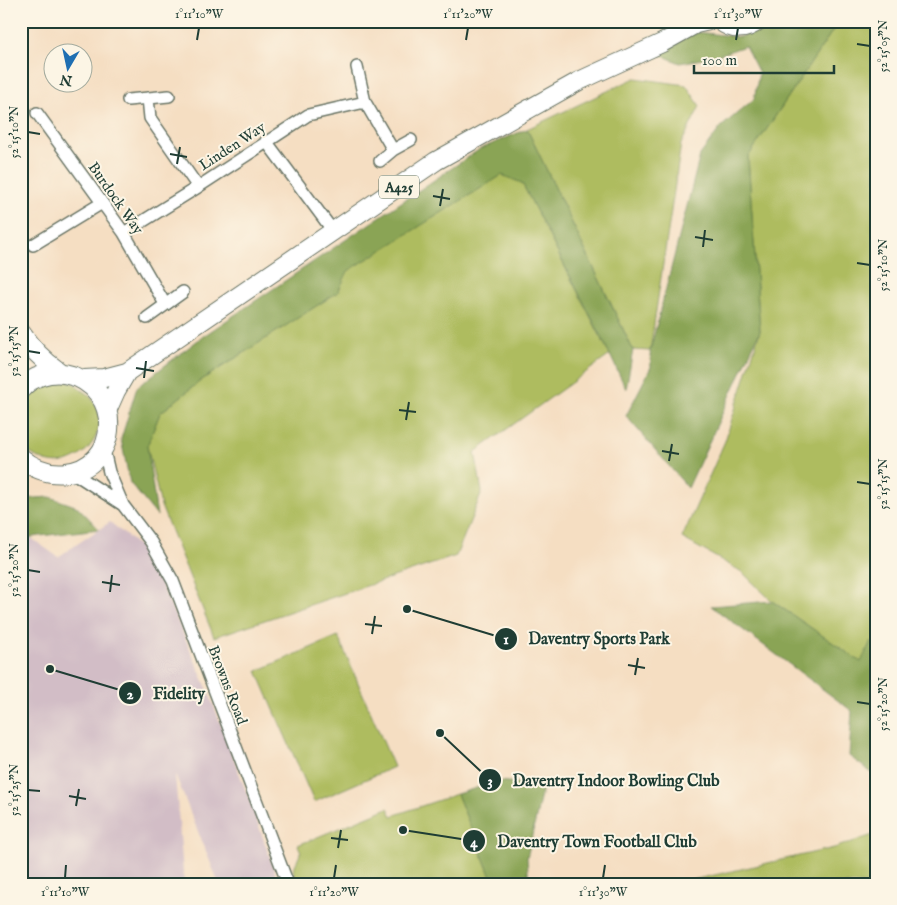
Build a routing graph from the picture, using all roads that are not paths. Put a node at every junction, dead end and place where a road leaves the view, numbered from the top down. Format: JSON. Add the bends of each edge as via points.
{"nodes":[{"id":1,"x":720,"y":21,"type":"edge"},
{"id":2,"x":758,"y":21,"type":"edge"},
{"id":3,"x":702,"y":22,"type":"edge"},
{"id":4,"x":357,"y":67,"type":"dead end"},
{"id":5,"x":170,"y":96,"type":"dead end"},
{"id":6,"x":148,"y":98,"type":"junction"},
{"id":7,"x":128,"y":100,"type":"dead end"},
{"id":8,"x":365,"y":102,"type":"junction"},
{"id":9,"x":37,"y":113,"type":"dead end"},
{"id":10,"x":411,"y":140,"type":"dead end"},
{"id":11,"x":266,"y":142,"type":"junction"},
{"id":12,"x":393,"y":150,"type":"junction"},
{"id":13,"x":380,"y":161,"type":"dead end"},
{"id":14,"x":198,"y":187,"type":"junction"},
{"id":15,"x":102,"y":203,"type":"junction"},
{"id":16,"x":333,"y":232,"type":"junction"},
{"id":17,"x":124,"y":233,"type":"junction"},
{"id":18,"x":33,"y":246,"type":"dead end"},
{"id":19,"x":184,"y":292,"type":"dead end"},
{"id":20,"x":165,"y":304,"type":"junction"},
{"id":21,"x":147,"y":318,"type":"dead end"},
{"id":22,"x":21,"y":333,"type":"edge"},
{"id":23,"x":59,"y":372,"type":"junction"},
{"id":24,"x":127,"y":372,"type":"junction"},
{"id":25,"x":84,"y":379,"type":"junction"},
{"id":26,"x":21,"y":389,"type":"edge"},
{"id":27,"x":107,"y":411,"type":"junction"},
{"id":28,"x":103,"y":446,"type":"junction"},
{"id":29,"x":21,"y":458,"type":"edge"},
{"id":30,"x":72,"y":472,"type":"junction"},
{"id":31,"x":49,"y":473,"type":"junction"},
{"id":32,"x":21,"y":476,"type":"edge"},
{"id":33,"x":123,"y":506,"type":"junction"},
{"id":34,"x":288,"y":884,"type":"edge"}],
"edges":[{"from":1,"to":2,"type":"main road","via":[[742,29]]},
{"from":3,"to":16,"type":"main road","number":"A425","via":[[579,81],[436,161]]},
{"from":4,"to":8,"type":"street"},
{"from":5,"to":6,"type":"street"},
{"from":6,"to":7,"type":"street"},
{"from":6,"to":14,"type":"street","via":[[150,118]]},
{"from":8,"to":11,"type":"street","name":"Linden Way","via":[[308,115]]},
{"from":8,"to":12,"type":"street"},
{"from":9,"to":15,"type":"street","name":"Burdock Way"},
{"from":10,"to":12,"type":"street"},
{"from":11,"to":14,"type":"street","name":"Linden Way"},
{"from":11,"to":16,"type":"street"},
{"from":12,"to":13,"type":"street"},
{"from":14,"to":17,"type":"street","name":"Linden Way"},
{"from":15,"to":17,"type":"street","name":"Burdock Way"},
{"from":15,"to":18,"type":"street"},
{"from":16,"to":24,"type":"main road","number":"A425"},
{"from":17,"to":20,"type":"street","name":"Burdock Way"},
{"from":19,"to":20,"type":"street"},
{"from":20,"to":21,"type":"street"},
{"from":22,"to":23,"type":"highway"},
{"from":23,"to":25,"type":"highway"},
{"from":23,"to":26,"type":"highway","via":[[44,374]]},
{"from":24,"to":25,"type":"main road"},
{"from":24,"to":27,"type":"main road"},
{"from":25,"to":27,"type":"highway","via":[[98,392]]},
{"from":27,"to":28,"type":"highway","via":[[108,436]]},
{"from":28,"to":30,"type":"highway","via":[[88,464]]},
{"from":28,"to":33,"type":"street","name":"Browns Road","via":[[109,472]]},
{"from":29,"to":31,"type":"highway","via":[[34,468]]},
{"from":30,"to":31,"type":"highway"},
{"from":30,"to":33,"type":"street","name":"Browns Road"},
{"from":31,"to":32,"type":"highway"},
{"from":33,"to":34,"type":"street","name":"Browns Road","via":[[151,542],[173,581]]}]}
